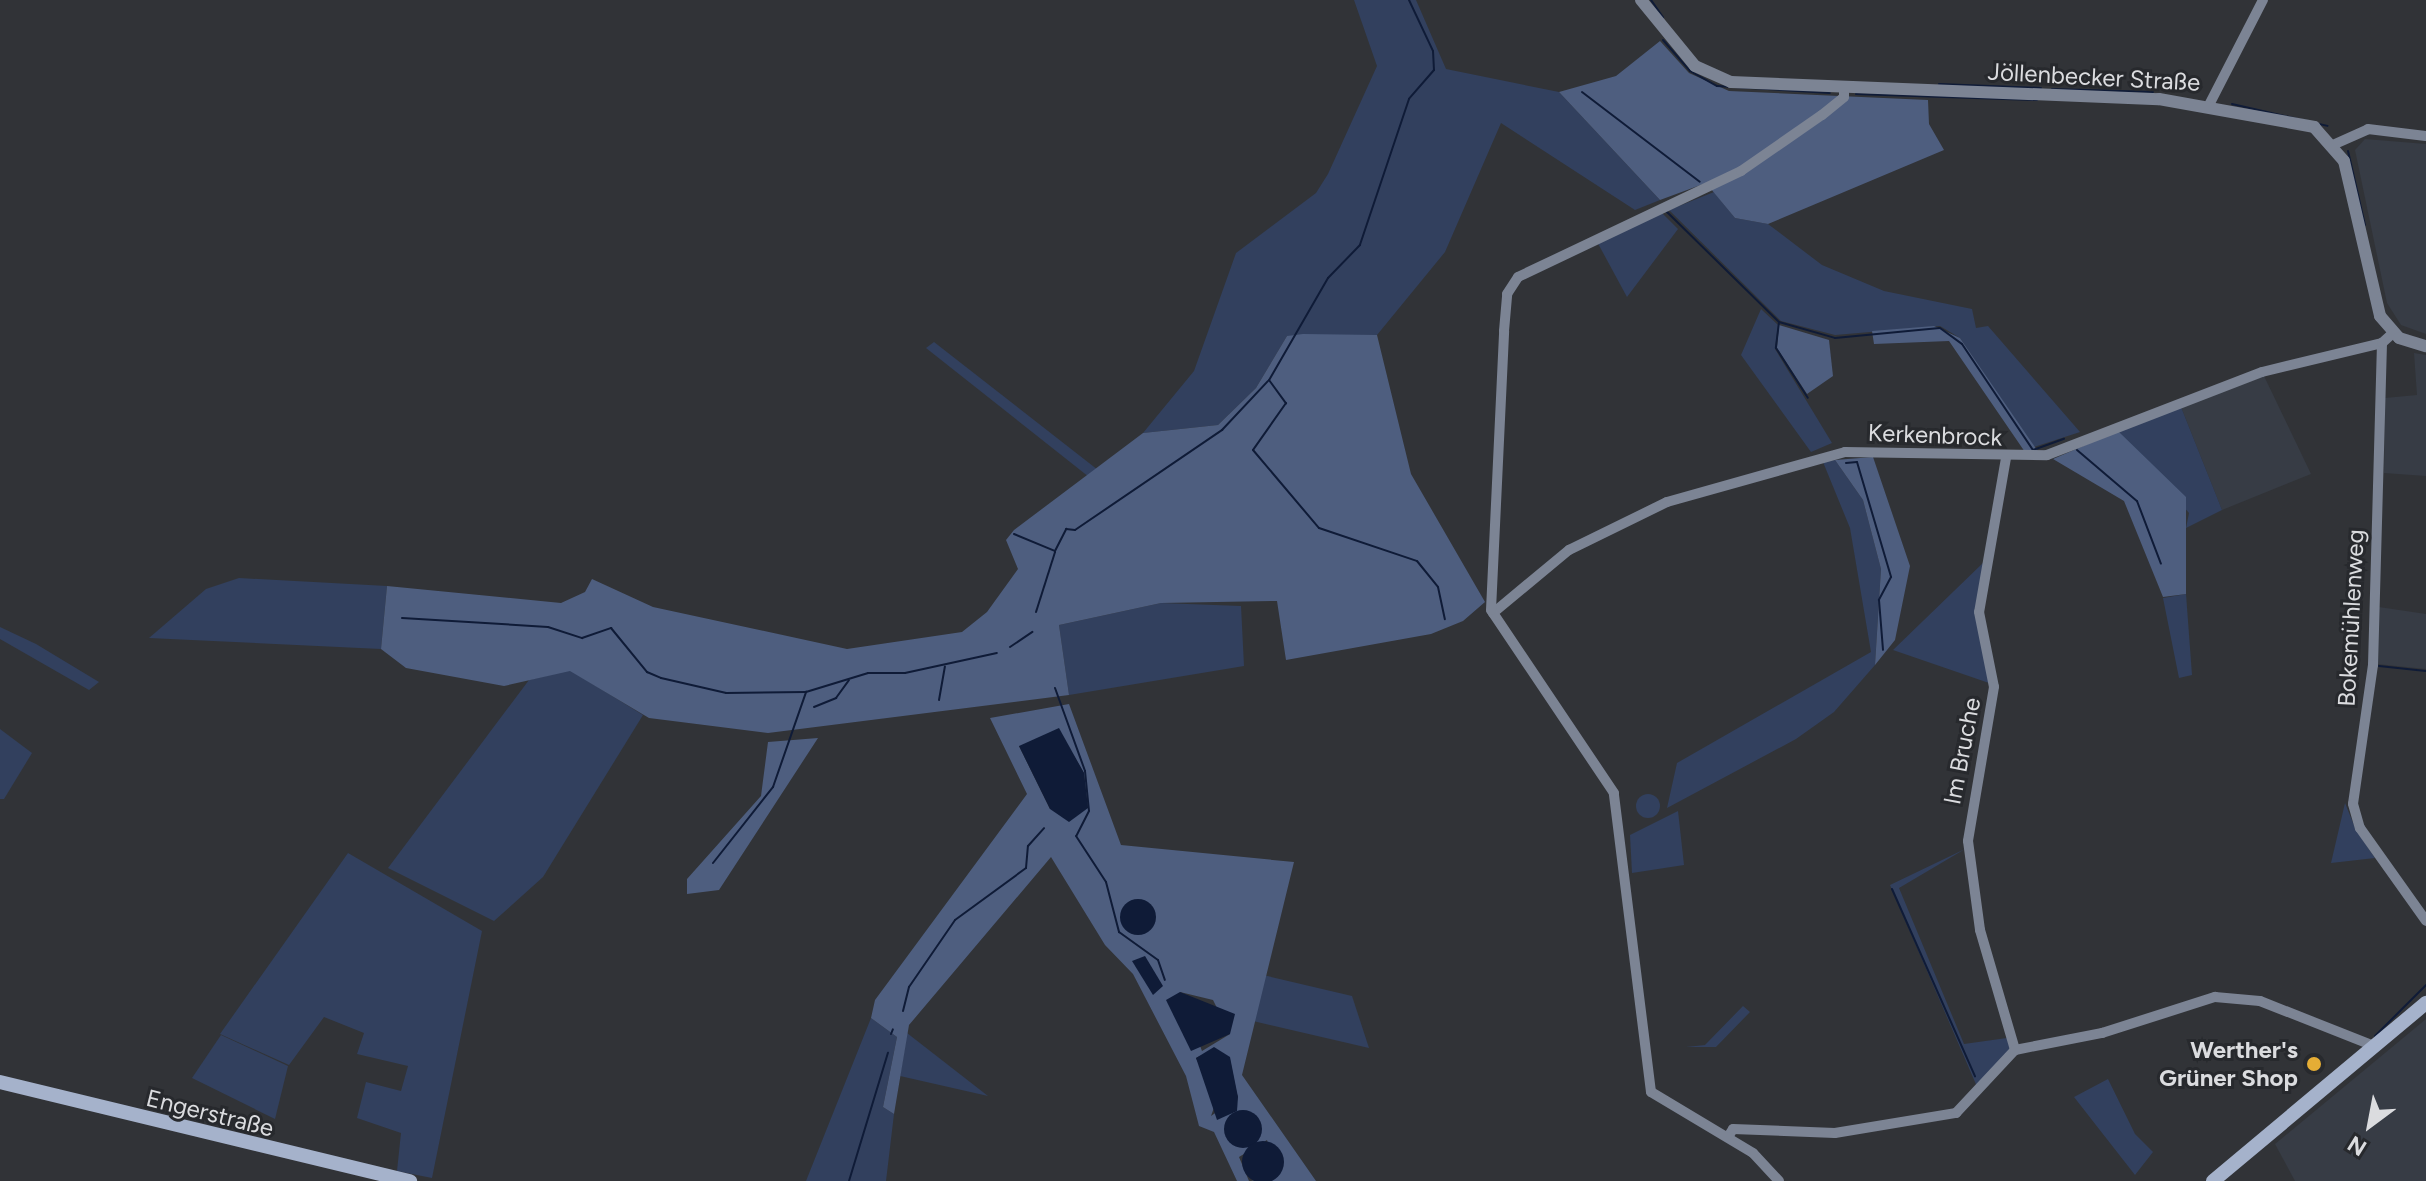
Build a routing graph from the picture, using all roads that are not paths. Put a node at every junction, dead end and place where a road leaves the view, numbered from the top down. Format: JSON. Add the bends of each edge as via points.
{"nodes":[{"id":1,"x":1641,"y":0,"type":"edge"},
{"id":2,"x":2263,"y":0,"type":"edge"},
{"id":3,"x":1844,"y":87,"type":"junction"},
{"id":4,"x":2209,"y":105,"type":"junction"},
{"id":5,"x":2426,"y":136,"type":"edge"},
{"id":6,"x":2335,"y":144,"type":"junction"},
{"id":7,"x":2392,"y":334,"type":"junction"},
{"id":8,"x":2382,"y":343,"type":"junction"},
{"id":9,"x":2426,"y":346,"type":"edge"},
{"id":10,"x":2006,"y":458,"type":"junction"},
{"id":11,"x":1493,"y":613,"type":"junction"},
{"id":12,"x":2426,"y":921,"type":"edge"},
{"id":13,"x":2426,"y":1003,"type":"edge"},
{"id":14,"x":2374,"y":1046,"type":"junction"},
{"id":15,"x":2015,"y":1050,"type":"junction"},
{"id":16,"x":0,"y":1082,"type":"edge"},
{"id":17,"x":1728,"y":1137,"type":"junction"},
{"id":18,"x":410,"y":1181,"type":"edge"},
{"id":19,"x":1779,"y":1181,"type":"edge"},
{"id":20,"x":2213,"y":1181,"type":"edge"}],
"edges":[{"from":1,"to":3,"type":"street","name":"Jöllenbecker Straße","via":[[1685,56],[1720,79]]},
{"from":2,"to":4,"type":"street"},
{"from":3,"to":4,"type":"street","name":"Jöllenbecker Straße"},
{"from":3,"to":11,"type":"street","via":[[1844,97],[1822,115],[1741,171],[1589,237],[1511,285]]},
{"from":4,"to":6,"type":"street","name":"Jöllenbecker Straße","via":[[2298,122]]},
{"from":5,"to":6,"type":"street","via":[[2368,129]]},
{"from":6,"to":7,"type":"street","via":[[2374,302]]},
{"from":7,"to":8,"type":"street","name":"Kerkenbrock"},
{"from":7,"to":9,"type":"street"},
{"from":8,"to":10,"type":"street","name":"Kerkenbrock","via":[[2262,372],[2047,455]]},
{"from":8,"to":12,"type":"street","name":"Bokemühlenweg","via":[[2373,665],[2353,804],[2360,828]]},
{"from":10,"to":11,"type":"street","name":"Kerkenbrock","via":[[1845,452],[1667,502],[1569,550]]},
{"from":10,"to":15,"type":"street","name":"Im Bruche","via":[[1979,612],[1994,687],[1968,841],[1980,930]]},
{"from":11,"to":17,"type":"street","via":[[1614,793],[1651,1092]]},
{"from":13,"to":14,"type":"main road"},
{"from":14,"to":15,"type":"street","via":[[2260,1001],[2215,997],[2102,1033]]},
{"from":14,"to":20,"type":"main road"},
{"from":15,"to":17,"type":"street","via":[[1956,1113],[1835,1133],[1733,1129]]},
{"from":16,"to":18,"type":"main road","name":"Engerstraße"},
{"from":17,"to":19,"type":"street"}]}
